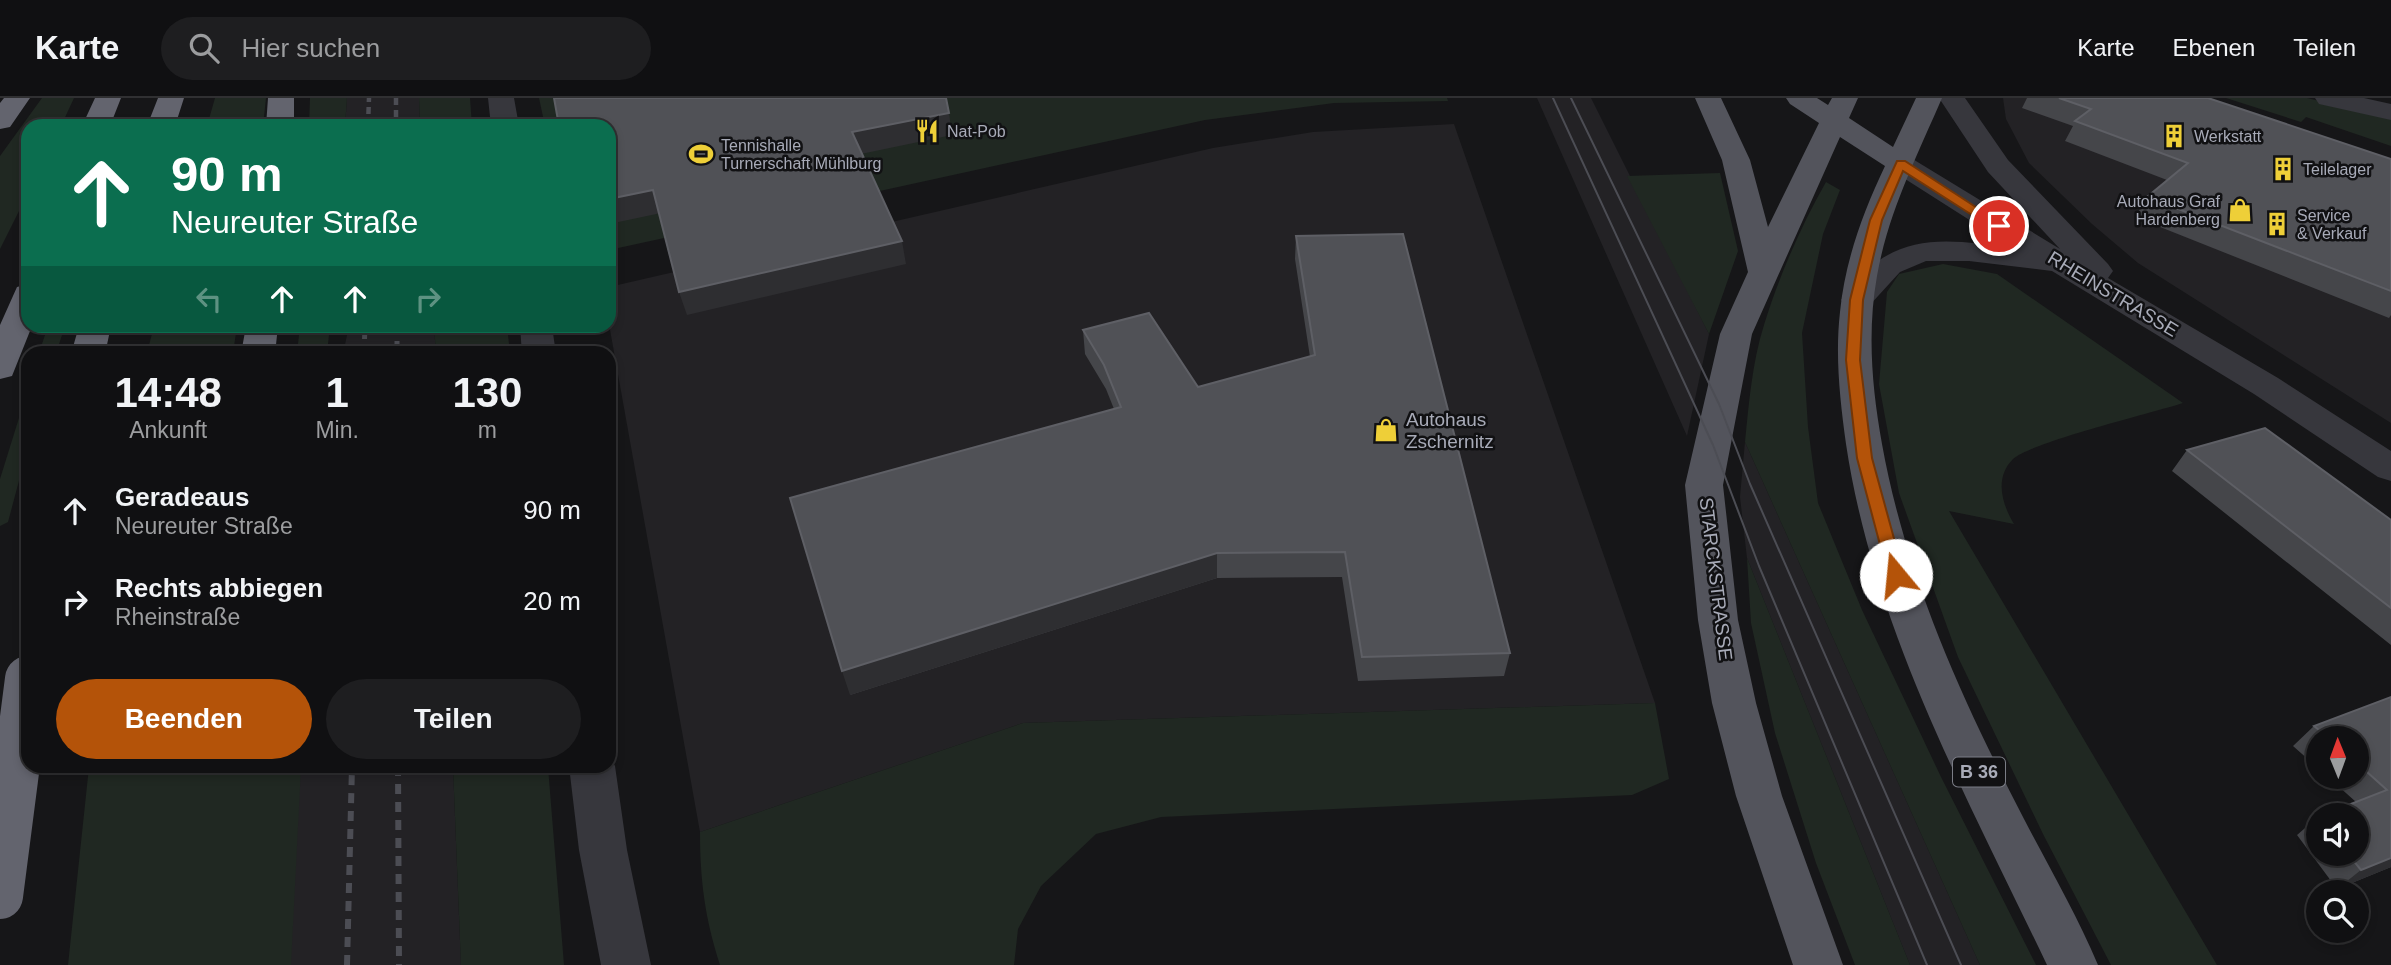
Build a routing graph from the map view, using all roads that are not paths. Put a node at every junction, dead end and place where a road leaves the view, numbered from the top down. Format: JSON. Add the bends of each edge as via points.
{"nodes":[{"id":1,"x":17,"y":98,"type":"edge"},
{"id":2,"x":108,"y":98,"type":"edge"},
{"id":3,"x":171,"y":98,"type":"edge"},
{"id":4,"x":281,"y":98,"type":"edge"},
{"id":5,"x":501,"y":98,"type":"edge"},
{"id":6,"x":1708,"y":98,"type":"edge"},
{"id":7,"x":1799,"y":98,"type":"edge"},
{"id":8,"x":1929,"y":98,"type":"edge"},
{"id":9,"x":1952,"y":98,"type":"edge"},
{"id":10,"x":2329,"y":98,"type":"edge"},
{"id":11,"x":1839,"y":109,"type":"edge"},
{"id":12,"x":2391,"y":112,"type":"edge"},
{"id":13,"x":99,"y":119,"type":"edge"},
{"id":14,"x":164,"y":119,"type":"edge"},
{"id":15,"x":280,"y":119,"type":"edge"},
{"id":16,"x":504,"y":119,"type":"edge"},
{"id":17,"x":0,"y":121,"type":"edge"},
{"id":18,"x":1901,"y":164,"type":"junction"},
{"id":19,"x":2064,"y":265,"type":"junction"},
{"id":20,"x":1763,"y":271,"type":"junction"},
{"id":21,"x":2118,"y":297,"type":"junction"},
{"id":22,"x":1857,"y":300,"type":"junction"},
{"id":23,"x":21,"y":312,"type":"edge"},
{"id":24,"x":0,"y":368,"type":"edge"},
{"id":25,"x":2391,"y":468,"type":"edge"},
{"id":26,"x":21,"y":733,"type":"edge"},
{"id":27,"x":21,"y":760,"type":"edge"},
{"id":28,"x":593,"y":773,"type":"edge"},
{"id":29,"x":0,"y":776,"type":"edge"},
{"id":30,"x":0,"y":896,"type":"edge"},
{"id":31,"x":626,"y":965,"type":"edge"},
{"id":32,"x":1818,"y":965,"type":"edge"},
{"id":33,"x":2073,"y":965,"type":"edge"}],
"edges":[{"from":1,"to":17,"type":"highway"},
{"from":2,"to":13,"type":"highway"},
{"from":3,"to":14,"type":"highway"},
{"from":4,"to":15,"type":"highway"},
{"from":5,"to":16,"type":"street"},
{"from":6,"to":20,"type":"main road","via":[[1737,163]]},
{"from":7,"to":11,"type":"main road","name":"RHEINSTRASSE"},
{"from":8,"to":18,"type":"main road","number":"B 36"},
{"from":9,"to":21,"type":"street","via":[[1998,166]]},
{"from":10,"to":12,"type":"street"},
{"from":11,"to":18,"type":"main road","name":"RHEINSTRASSE"},
{"from":11,"to":20,"type":"main road","name":"STARCKSTRASSE"},
{"from":18,"to":19,"type":"street","name":"RHEINSTRASSE"},
{"from":18,"to":22,"type":"main road","number":"B 36","via":[[1876,220]]},
{"from":19,"to":21,"type":"street","name":"RHEINSTRASSE"},
{"from":19,"to":22,"type":"street","via":[[1942,250],[1914,254],[1895,261]]},
{"from":20,"to":32,"type":"main road","name":"STARCKSTRASSE","via":[[1736,334],[1704,485],[1718,620],[1734,703],[1759,796]]},
{"from":21,"to":25,"type":"street","name":"RHEINSTRASSE"},
{"from":22,"to":33,"type":"main road","number":"B 36","via":[[1853,360],[1864,458],[1896,575],[1973,761]]},
{"from":23,"to":24,"type":"highway"},
{"from":26,"to":30,"type":"highway","bridge":true},
{"from":27,"to":29,"type":"highway"},
{"from":28,"to":31,"type":"street"}]}
